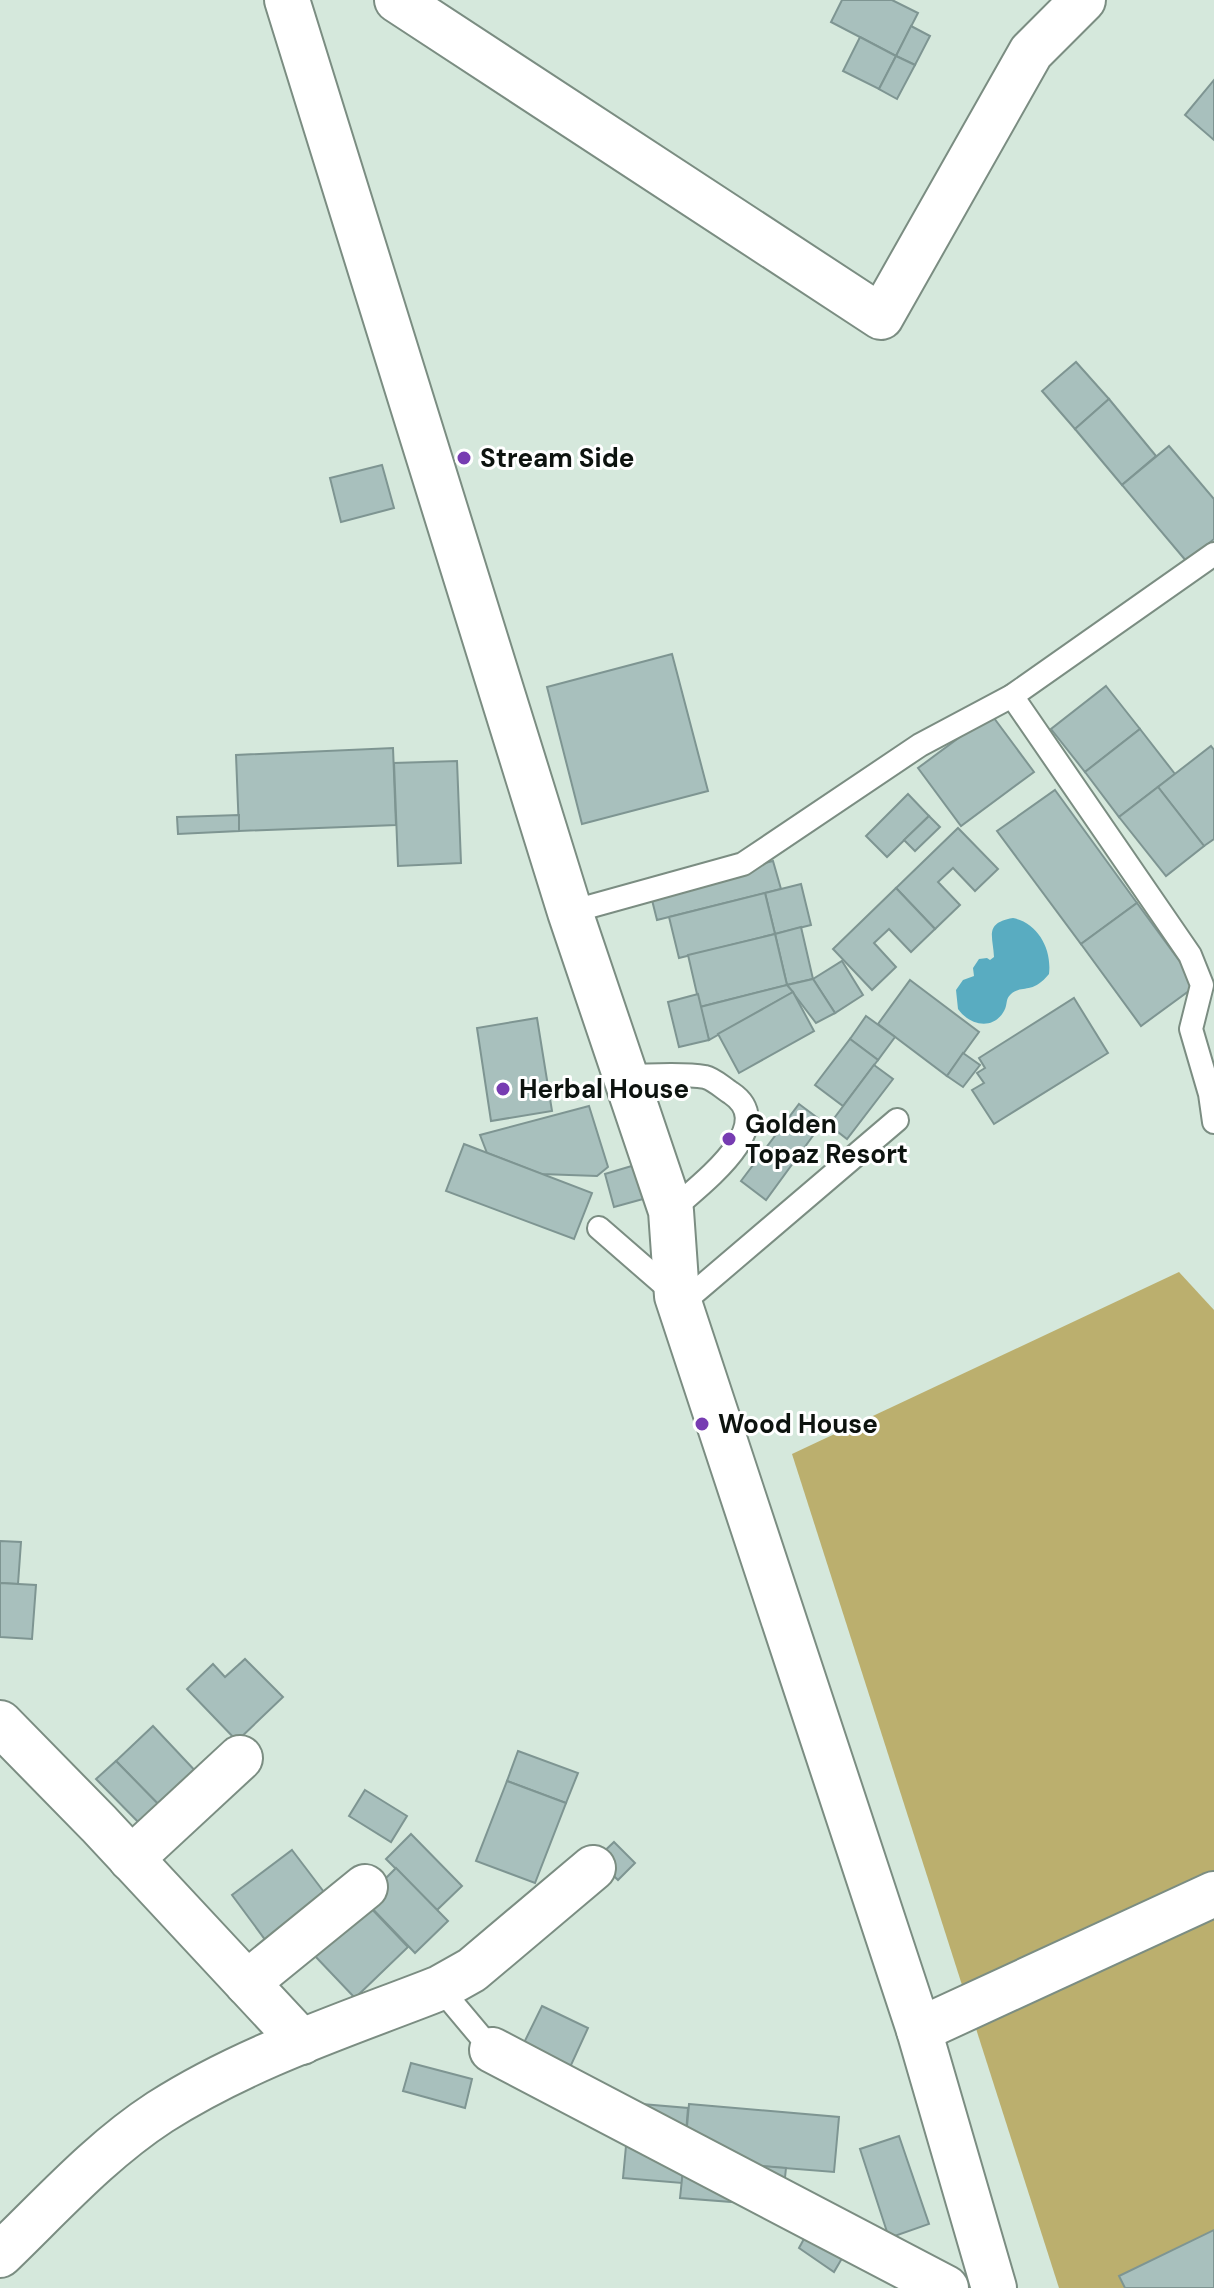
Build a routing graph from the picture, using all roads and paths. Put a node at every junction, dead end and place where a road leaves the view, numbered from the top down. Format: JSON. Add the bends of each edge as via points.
{"nodes":[{"id":1,"x":287,"y":0,"type":"edge"},
{"id":2,"x":397,"y":0,"type":"edge"},
{"id":3,"x":1083,"y":0,"type":"edge"},
{"id":4,"x":1214,"y":554,"type":"edge"},
{"id":5,"x":1012,"y":696,"type":"junction"},
{"id":6,"x":570,"y":912,"type":"junction"},
{"id":7,"x":625,"y":1076,"type":"junction"},
{"id":8,"x":897,"y":1120,"type":"dead end"},
{"id":9,"x":1214,"y":1122,"type":"edge"},
{"id":10,"x":671,"y":1211,"type":"junction"},
{"id":11,"x":599,"y":1228,"type":"dead end"},
{"id":12,"x":679,"y":1301,"type":"junction"},
{"id":13,"x":0,"y":1723,"type":"edge"},
{"id":14,"x":240,"y":1758,"type":"dead end"},
{"id":15,"x":131,"y":1859,"type":"junction"},
{"id":16,"x":593,"y":1868,"type":"dead end"},
{"id":17,"x":365,"y":1887,"type":"dead end"},
{"id":18,"x":1214,"y":1894,"type":"edge"},
{"id":19,"x":247,"y":1983,"type":"junction"},
{"id":20,"x":440,"y":1988,"type":"junction"},
{"id":21,"x":919,"y":2030,"type":"junction"},
{"id":22,"x":302,"y":2042,"type":"junction"},
{"id":23,"x":492,"y":2050,"type":"joint"},
{"id":24,"x":0,"y":2255,"type":"edge"},
{"id":25,"x":946,"y":2288,"type":"edge"},
{"id":26,"x":994,"y":2288,"type":"edge"}],
"edges":[{"from":1,"to":6,"type":"street"},
{"from":2,"to":3,"type":"street","via":[[881,317],[1031,52]]},
{"from":4,"to":5,"type":"lane"},
{"from":5,"to":6,"type":"lane","via":[[920,745],[743,864]]},
{"from":5,"to":9,"type":"lane","via":[[1190,955],[1202,985],[1191,1029]]},
{"from":6,"to":7,"type":"street"},
{"from":7,"to":10,"type":"street"},
{"from":7,"to":10,"type":"lane","via":[[707,1077],[737,1097],[746,1114],[746,1132],[735,1151]]},
{"from":8,"to":12,"type":"lane"},
{"from":10,"to":12,"type":"street"},
{"from":11,"to":12,"type":"lane"},
{"from":12,"to":21,"type":"street"},
{"from":13,"to":15,"type":"street"},
{"from":14,"to":15,"type":"street"},
{"from":15,"to":19,"type":"street"},
{"from":16,"to":20,"type":"street","via":[[472,1970]]},
{"from":17,"to":19,"type":"street"},
{"from":18,"to":21,"type":"street"},
{"from":19,"to":22,"type":"street"},
{"from":20,"to":22,"type":"street"},
{"from":20,"to":23,"type":"lane"},
{"from":21,"to":26,"type":"street"},
{"from":22,"to":24,"type":"street","via":[[222,2075],[158,2113],[111,2148]]},
{"from":23,"to":25,"type":"street"}]}
